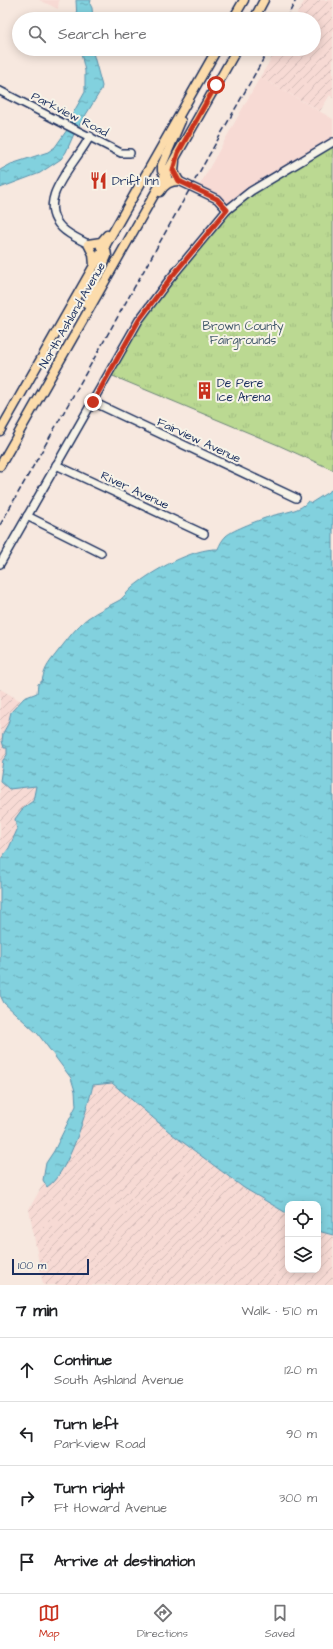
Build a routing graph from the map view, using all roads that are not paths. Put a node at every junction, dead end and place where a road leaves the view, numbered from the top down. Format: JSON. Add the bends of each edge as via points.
{"nodes":[{"id":1,"x":244,"y":0,"type":"edge"},
{"id":2,"x":264,"y":0,"type":"edge"},
{"id":3,"x":238,"y":12,"type":"edge"},
{"id":4,"x":258,"y":12,"type":"edge"},
{"id":5,"x":213,"y":56,"type":"edge"},
{"id":6,"x":232,"y":56,"type":"edge"},
{"id":7,"x":0,"y":91,"type":"edge"},
{"id":8,"x":184,"y":106,"type":"junction"},
{"id":9,"x":177,"y":119,"type":"junction"},
{"id":10,"x":90,"y":136,"type":"junction"},
{"id":11,"x":333,"y":142,"type":"edge"},
{"id":12,"x":130,"y":153,"type":"dead end"},
{"id":13,"x":178,"y":153,"type":"junction"},
{"id":14,"x":165,"y":176,"type":"junction"},
{"id":15,"x":176,"y":181,"type":"junction"},
{"id":16,"x":227,"y":210,"type":"junction"},
{"id":17,"x":91,"y":244,"type":"junction"},
{"id":18,"x":104,"y":248,"type":"junction"},
{"id":19,"x":94,"y":265,"type":"junction"},
{"id":20,"x":104,"y":283,"type":"junction"},
{"id":21,"x":78,"y":328,"type":"junction"},
{"id":22,"x":93,"y":402,"type":"junction"},
{"id":23,"x":0,"y":431,"type":"edge"},
{"id":24,"x":56,"y":465,"type":"junction"},
{"id":25,"x":0,"y":466,"type":"edge"},
{"id":26,"x":296,"y":498,"type":"dead end"},
{"id":27,"x":27,"y":516,"type":"junction"},
{"id":28,"x":204,"y":534,"type":"dead end"},
{"id":29,"x":101,"y":553,"type":"dead end"},
{"id":30,"x":0,"y":564,"type":"edge"}],
"edges":[{"from":1,"to":3,"type":"main road"},
{"from":2,"to":4,"type":"main road"},
{"from":5,"to":8,"type":"main road"},
{"from":6,"to":13,"type":"main road","name":"North Ashland Avenue"},
{"from":7,"to":10,"type":"street","name":"Parkview Road"},
{"from":8,"to":9,"type":"main road"},
{"from":8,"to":14,"type":"main road","via":[[183,117],[162,165]]},
{"from":9,"to":17,"type":"main road","via":[[164,134],[105,238],[101,242]]},
{"from":9,"to":18,"type":"main road","name":"North Ashland Avenue"},
{"from":10,"to":12,"type":"street","name":"Parkview Road","via":[[121,153]]},
{"from":10,"to":17,"type":"street","via":[[56,187],[52,202],[54,216],[60,226],[71,235]]},
{"from":11,"to":16,"type":"street","via":[[251,191]]},
{"from":13,"to":14,"type":"main road","name":"North Ashland Avenue"},
{"from":13,"to":15,"type":"main road","via":[[173,170]]},
{"from":14,"to":15,"type":"main road"},
{"from":14,"to":20,"type":"main road","name":"North Ashland Avenue"},
{"from":15,"to":16,"type":"street","via":[[217,199]]},
{"from":15,"to":20,"type":"main road","via":[[166,184],[162,189],[108,283]]},
{"from":16,"to":22,"type":"street","via":[[139,320]]},
{"from":17,"to":18,"type":"main road"},
{"from":17,"to":19,"type":"main road"},
{"from":18,"to":19,"type":"main road","name":"North Ashland Avenue"},
{"from":18,"to":21,"type":"main road","via":[[107,253],[106,262]]},
{"from":19,"to":23,"type":"main road","name":"North Ashland Avenue"},
{"from":20,"to":21,"type":"main road","name":"North Ashland Avenue"},
{"from":21,"to":25,"type":"main road","name":"North Ashland Avenue"},
{"from":22,"to":24,"type":"street"},
{"from":22,"to":26,"type":"street","name":"Fairview Avenue"},
{"from":24,"to":27,"type":"street"},
{"from":24,"to":28,"type":"street","name":"River Avenue"},
{"from":27,"to":29,"type":"street"},
{"from":27,"to":30,"type":"street"}]}
